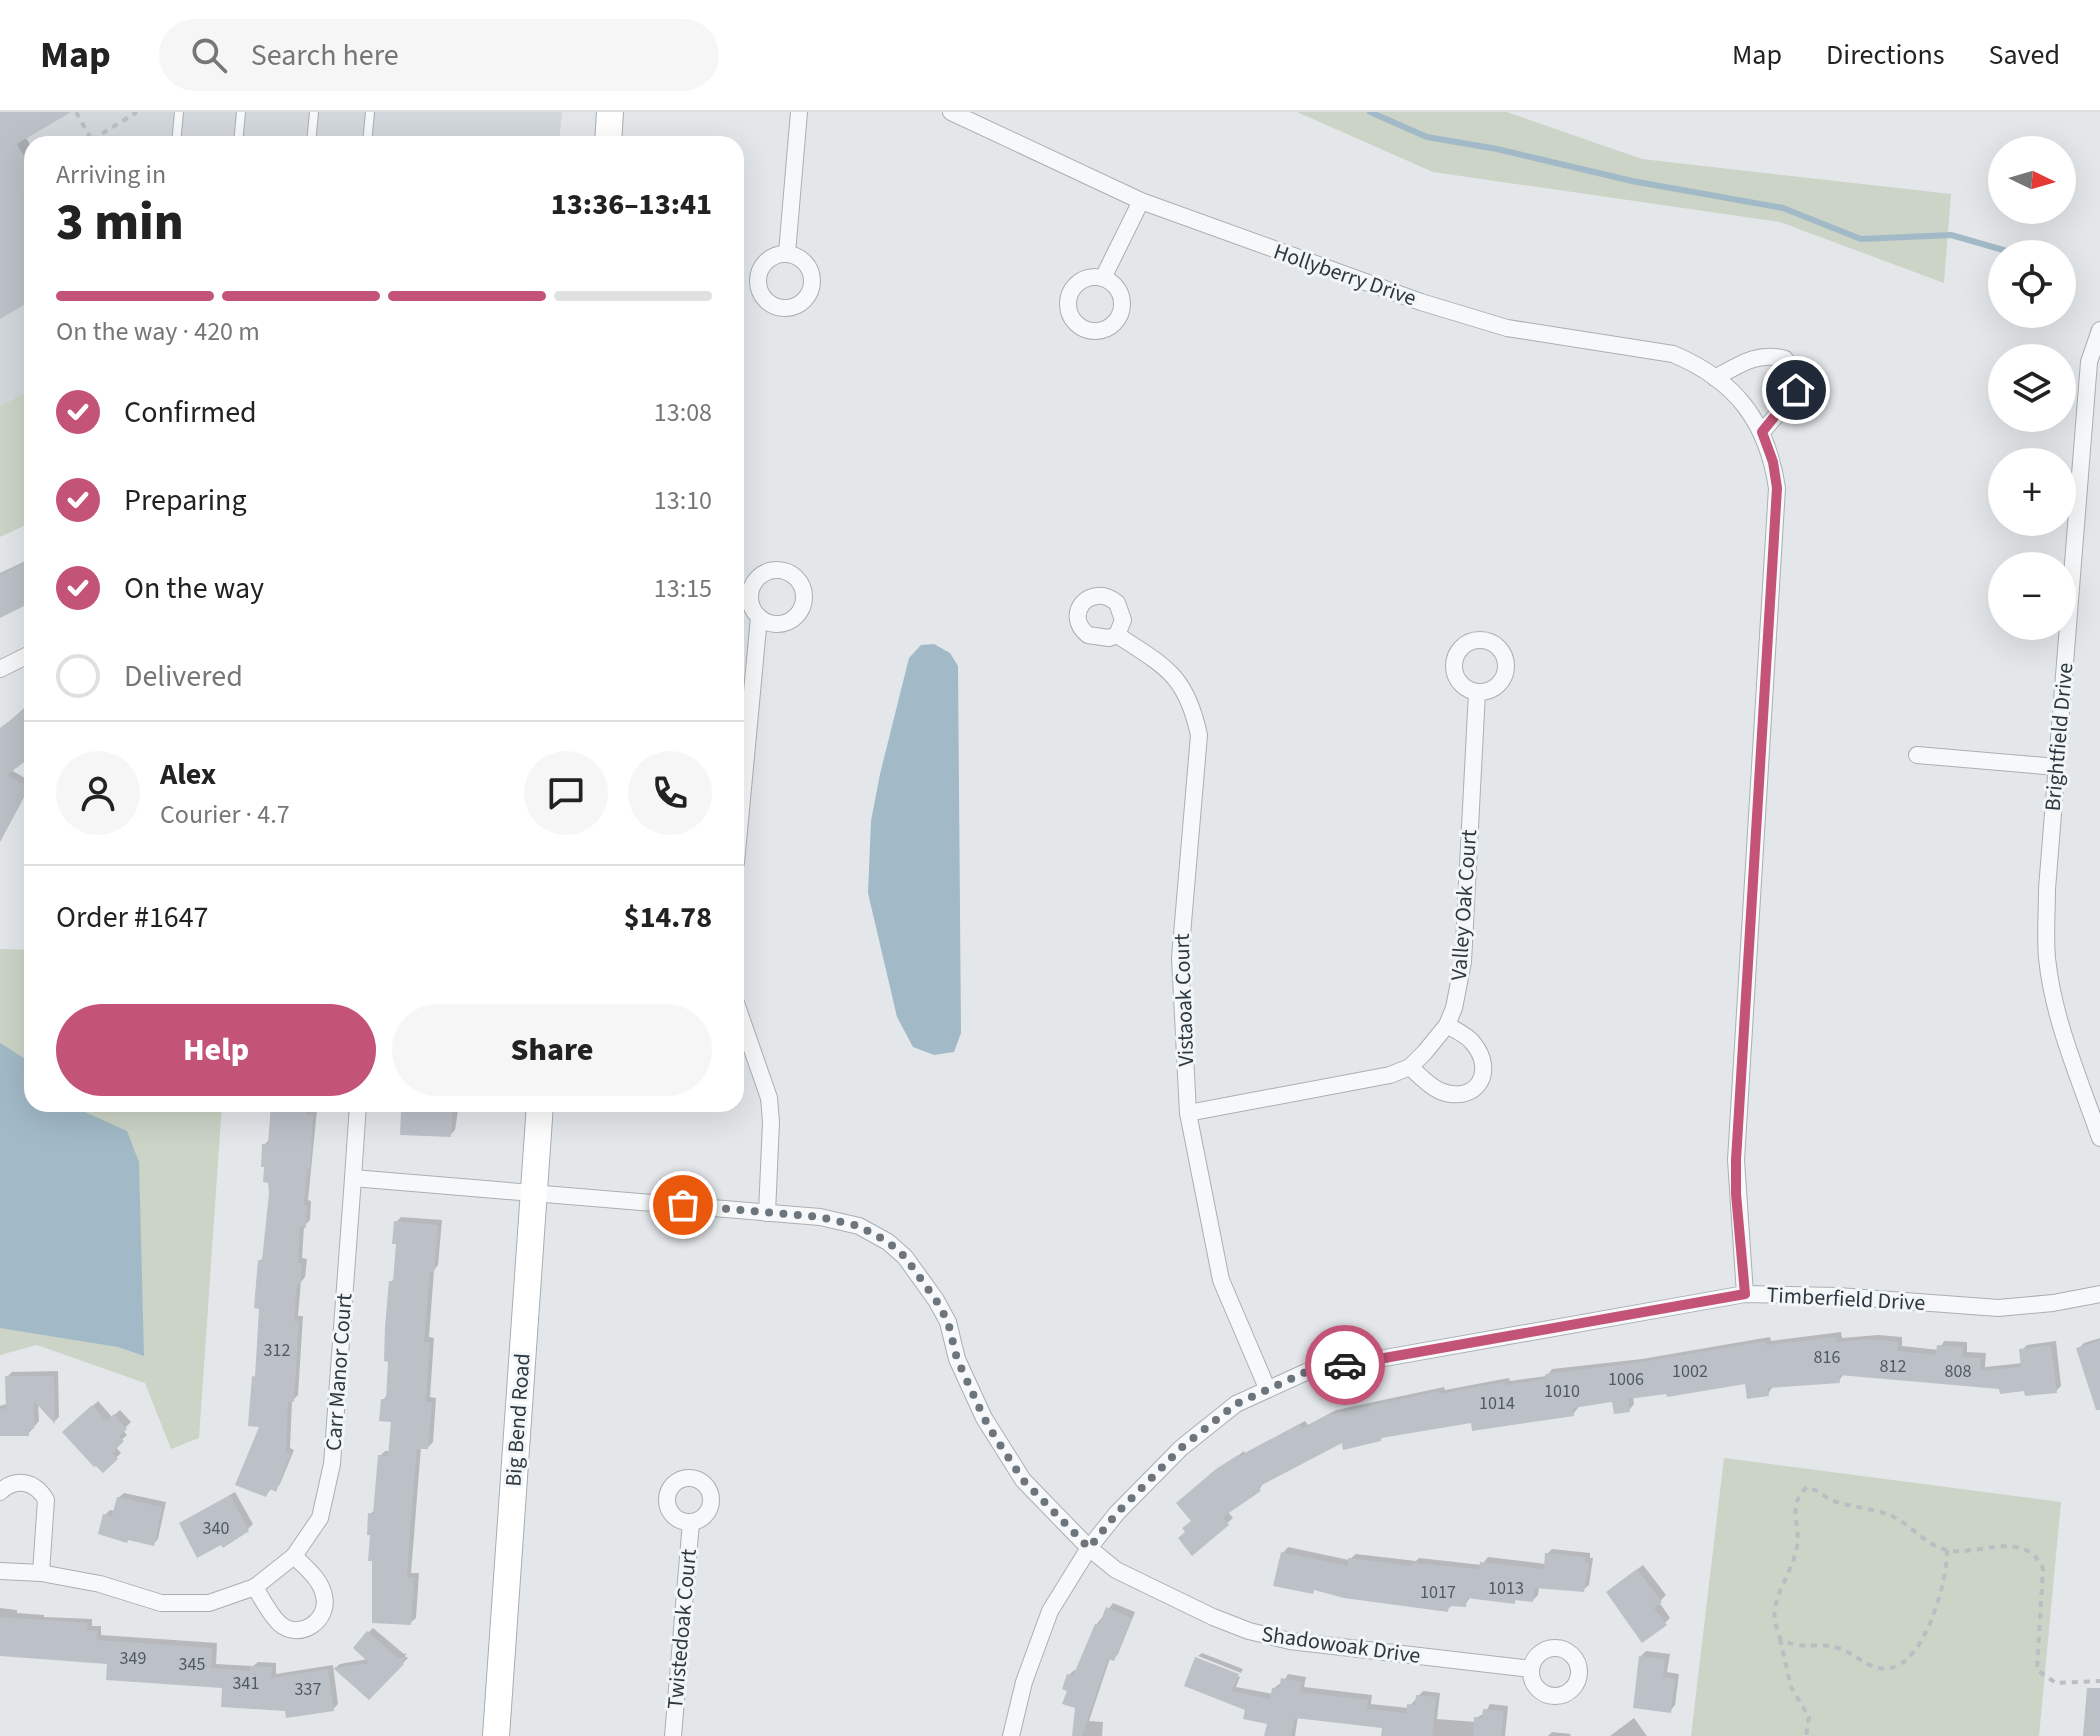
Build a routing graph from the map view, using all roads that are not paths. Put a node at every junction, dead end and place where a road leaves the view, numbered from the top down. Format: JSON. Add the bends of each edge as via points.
{"nodes":[{"id":1,"x":179,"y":112,"type":"edge"},
{"id":2,"x":241,"y":112,"type":"edge"},
{"id":3,"x":314,"y":112,"type":"edge"},
{"id":4,"x":370,"y":112,"type":"edge"},
{"id":5,"x":610,"y":112,"type":"edge"},
{"id":6,"x":799,"y":112,"type":"edge"},
{"id":7,"x":951,"y":112,"type":"edge"},
{"id":8,"x":177,"y":136,"type":"edge"},
{"id":9,"x":239,"y":136,"type":"edge"},
{"id":10,"x":312,"y":136,"type":"edge"},
{"id":11,"x":368,"y":136,"type":"edge"},
{"id":12,"x":608,"y":136,"type":"edge"},
{"id":13,"x":1141,"y":201,"type":"junction"},
{"id":14,"x":787,"y":253,"type":"dead end"},
{"id":15,"x":1103,"y":278,"type":"dead end"},
{"id":16,"x":2100,"y":330,"type":"edge"},
{"id":17,"x":1715,"y":378,"type":"junction"},
{"id":18,"x":1762,"y":432,"type":"junction"},
{"id":19,"x":759,"y":617,"type":"dead end"},
{"id":20,"x":1117,"y":635,"type":"dead end"},
{"id":21,"x":24,"y":657,"type":"edge"},
{"id":22,"x":0,"y":669,"type":"edge"},
{"id":23,"x":1477,"y":692,"type":"dead end"},
{"id":24,"x":1917,"y":755,"type":"dead end"},
{"id":25,"x":2057,"y":767,"type":"junction"},
{"id":26,"x":744,"y":777,"type":"edge"},
{"id":27,"x":1447,"y":1025,"type":"junction"},
{"id":28,"x":744,"y":1026,"type":"edge"},
{"id":29,"x":1410,"y":1067,"type":"junction"},
{"id":30,"x":357,"y":1112,"type":"edge"},
{"id":31,"x":539,"y":1112,"type":"edge"},
{"id":32,"x":1188,"y":1113,"type":"junction"},
{"id":33,"x":2100,"y":1138,"type":"edge"},
{"id":34,"x":353,"y":1178,"type":"junction"},
{"id":35,"x":533,"y":1192,"type":"junction"},
{"id":36,"x":767,"y":1213,"type":"junction"},
{"id":37,"x":1745,"y":1294,"type":"junction"},
{"id":38,"x":2100,"y":1294,"type":"edge"},
{"id":39,"x":1267,"y":1388,"type":"junction"},
{"id":40,"x":0,"y":1492,"type":"edge"},
{"id":41,"x":691,"y":1522,"type":"dead end"},
{"id":42,"x":1089,"y":1548,"type":"junction"},
{"id":43,"x":294,"y":1556,"type":"junction"},
{"id":44,"x":0,"y":1571,"type":"edge"},
{"id":45,"x":41,"y":1573,"type":"junction"},
{"id":46,"x":255,"y":1587,"type":"junction"},
{"id":47,"x":1531,"y":1669,"type":"dead end"},
{"id":48,"x":496,"y":1736,"type":"edge"},
{"id":49,"x":673,"y":1736,"type":"edge"},
{"id":50,"x":1011,"y":1736,"type":"edge"}],
"edges":[{"from":1,"to":8,"type":"lane"},
{"from":2,"to":9,"type":"lane"},
{"from":3,"to":10,"type":"lane"},
{"from":4,"to":11,"type":"lane"},
{"from":5,"to":12,"type":"main road"},
{"from":6,"to":14,"type":"street"},
{"from":7,"to":13,"type":"street","name":"Hollyberry Drive"},
{"from":13,"to":15,"type":"street"},
{"from":13,"to":17,"type":"street","name":"Hollyberry Drive","via":[[1421,302],[1507,328],[1673,354]]},
{"from":16,"to":25,"type":"street","name":"Brightfield Drive","via":[[2089,362]]},
{"from":17,"to":18,"type":"street","name":"Hollyberry Drive"},
{"from":17,"to":18,"type":"street","via":[[1757,357],[1785,359],[1798,378],[1796,390]]},
{"from":18,"to":37,"type":"street","name":"Hollyberry Drive","via":[[1777,488],[1736,1160]]},
{"from":19,"to":26,"type":"street"},
{"from":20,"to":32,"type":"street","name":"Vistaoak Court","via":[[1166,667],[1185,689],[1199,735],[1180,958]]},
{"from":21,"to":22,"type":"street"},
{"from":23,"to":27,"type":"street","name":"Valley Oak Court","via":[[1463,962]]},
{"from":24,"to":25,"type":"street"},
{"from":25,"to":33,"type":"street","name":"Brightfield Drive","via":[[2047,889],[2048,960],[2057,1010]]},
{"from":27,"to":29,"type":"street","name":"Valley Oak Court"},
{"from":27,"to":29,"type":"street","via":[[1472,1041],[1483,1061],[1484,1075],[1476,1088],[1456,1096]]},
{"from":28,"to":36,"type":"street","via":[[769,1098]]},
{"from":29,"to":32,"type":"street","via":[[1369,1080]]},
{"from":30,"to":34,"type":"street","name":"Carr Manor Court"},
{"from":31,"to":35,"type":"main road","name":"Big Bend Road"},
{"from":32,"to":39,"type":"street","name":"Vistaoak Court","via":[[1221,1280]]},
{"from":34,"to":35,"type":"street","name":"Shadowoak Drive"},
{"from":34,"to":43,"type":"street","name":"Carr Manor Court","via":[[332,1464],[320,1518]]},
{"from":35,"to":36,"type":"street","name":"Shadowoak Drive"},
{"from":35,"to":48,"type":"main road","name":"Big Bend Road"},
{"from":36,"to":42,"type":"street","name":"Shadowoak Drive","via":[[859,1226],[905,1257],[948,1322],[957,1359],[999,1443],[1023,1480]]},
{"from":37,"to":38,"type":"street","name":"Timberfield Drive","via":[[1998,1308]]},
{"from":37,"to":39,"type":"street","name":"Timberfield Drive","via":[[1306,1372]]},
{"from":39,"to":42,"type":"street","name":"Timberfield Drive","via":[[1236,1404],[1181,1448]]},
{"from":40,"to":45,"type":"street","via":[[23,1482],[46,1500]]},
{"from":41,"to":49,"type":"street","name":"Twistedoak Court"},
{"from":42,"to":47,"type":"street","name":"Shadowoak Drive","via":[[1116,1570],[1249,1631],[1330,1647]]},
{"from":42,"to":50,"type":"street","name":"Timberfield Drive","via":[[1037,1641]]},
{"from":43,"to":46,"type":"street","name":"Carr Manor Court"},
{"from":43,"to":46,"type":"street","via":[[316,1579],[325,1598],[325,1609],[313,1626],[284,1627]]},
{"from":44,"to":45,"type":"street","name":"Carr Manor Court"},
{"from":45,"to":46,"type":"street","name":"Carr Manor Court","via":[[161,1603],[209,1603]]}]}
